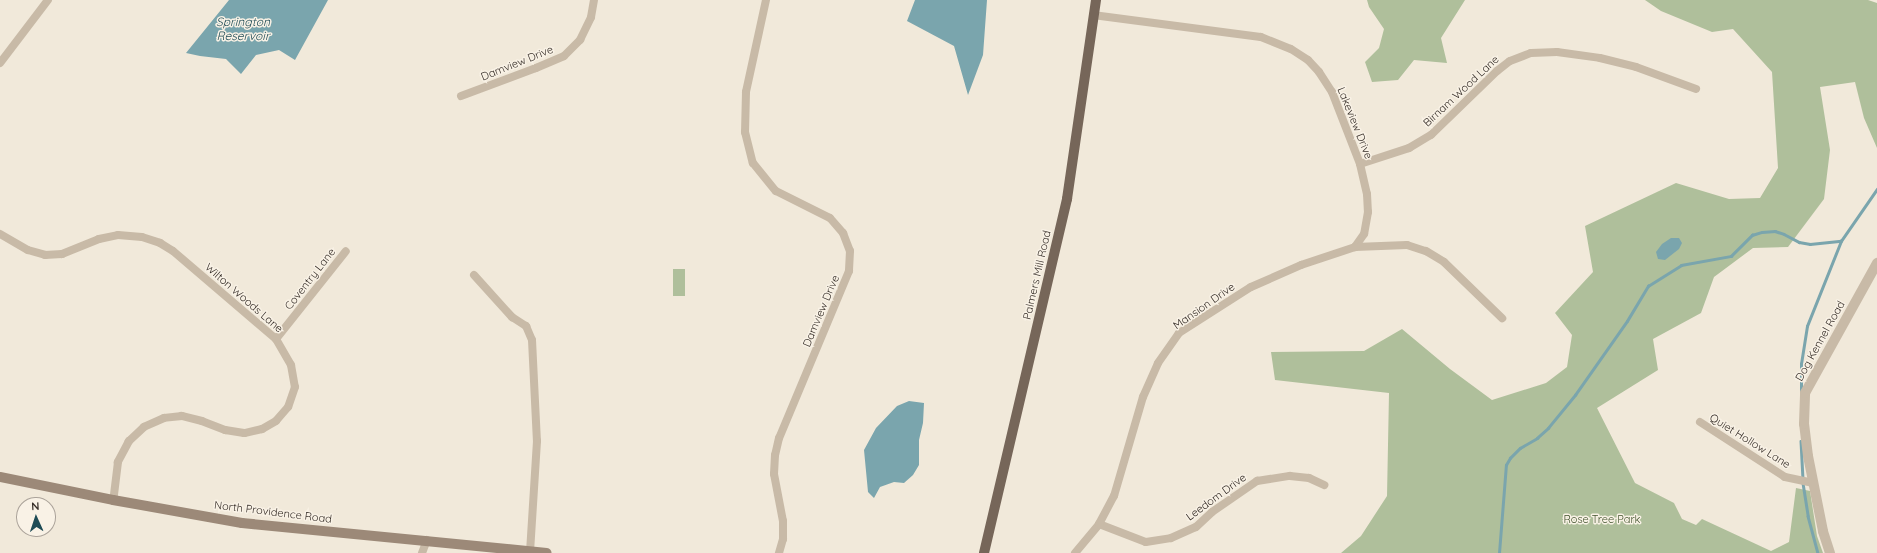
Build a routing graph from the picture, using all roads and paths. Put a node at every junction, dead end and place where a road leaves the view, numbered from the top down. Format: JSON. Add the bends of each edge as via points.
{"nodes":[{"id":1,"x":48,"y":0,"type":"edge"},
{"id":2,"x":594,"y":0,"type":"edge"},
{"id":3,"x":766,"y":0,"type":"edge"},
{"id":4,"x":1096,"y":0,"type":"edge"},
{"id":5,"x":1093,"y":15,"type":"junction"},
{"id":6,"x":0,"y":63,"type":"edge"},
{"id":7,"x":1696,"y":89,"type":"dead end"},
{"id":8,"x":462,"y":96,"type":"dead end"},
{"id":9,"x":1360,"y":164,"type":"junction"},
{"id":10,"x":0,"y":234,"type":"edge"},
{"id":11,"x":1356,"y":247,"type":"junction"},
{"id":12,"x":346,"y":251,"type":"dead end"},
{"id":13,"x":1877,"y":263,"type":"edge"},
{"id":14,"x":474,"y":275,"type":"dead end"},
{"id":15,"x":1502,"y":318,"type":"dead end"},
{"id":16,"x":276,"y":339,"type":"junction"},
{"id":17,"x":1700,"y":422,"type":"dead end"},
{"id":18,"x":0,"y":477,"type":"edge"},
{"id":19,"x":1813,"y":483,"type":"junction"},
{"id":20,"x":1324,"y":485,"type":"dead end"},
{"id":21,"x":112,"y":500,"type":"junction"},
{"id":22,"x":1099,"y":524,"type":"junction"},
{"id":23,"x":427,"y":540,"type":"junction"},
{"id":24,"x":530,"y":551,"type":"junction"},
{"id":25,"x":422,"y":553,"type":"edge"},
{"id":26,"x":547,"y":553,"type":"edge"},
{"id":27,"x":779,"y":553,"type":"edge"},
{"id":28,"x":984,"y":553,"type":"edge"},
{"id":29,"x":1075,"y":553,"type":"edge"},
{"id":30,"x":1830,"y":553,"type":"edge"}],
"edges":[{"from":1,"to":6,"type":"street"},
{"from":2,"to":8,"type":"street","name":"Damview Drive","via":[[591,18],[580,40],[564,56]]},
{"from":3,"to":27,"type":"street","name":"Damview Drive","via":[[746,92],[745,132],[753,163],[776,191],[830,218],[843,233],[850,251],[849,271],[779,438],[775,455],[774,474],[783,521],[783,539]]},
{"from":4,"to":5,"type":"main road","name":"Palmers Mill Road"},
{"from":5,"to":9,"type":"street","name":"Lakeview Drive","via":[[1261,37],[1291,49],[1308,60],[1332,92]]},
{"from":5,"to":28,"type":"main road","name":"Palmers Mill Road","via":[[1067,199]]},
{"from":7,"to":9,"type":"street","name":"Birnam Wood Lane","via":[[1600,58],[1557,52],[1531,53],[1510,61],[1497,71],[1431,135],[1409,148]]},
{"from":9,"to":11,"type":"street","name":"Lakeview Drive","via":[[1368,212],[1364,234]]},
{"from":10,"to":16,"type":"street","name":"Wilton Woods Lane","via":[[28,250],[45,255],[62,254],[99,239],[118,235],[142,237],[160,243],[173,251]]},
{"from":11,"to":15,"type":"street","via":[[1407,245],[1426,251],[1444,262]]},
{"from":11,"to":22,"type":"street","name":"Mansion Drive","via":[[1301,265],[1251,287],[1179,333],[1158,363],[1143,397],[1114,496]]},
{"from":12,"to":16,"type":"street","name":"Coventry Lane"},
{"from":13,"to":19,"type":"street","name":"Dog Kennel Road","via":[[1805,393],[1804,424]]},
{"from":14,"to":24,"type":"street","via":[[512,318],[526,326],[532,340],[537,442]]},
{"from":16,"to":21,"type":"street","name":"Wilton Woods Lane","via":[[291,365],[295,387],[288,407],[276,421],[262,429],[244,433],[225,430],[182,416],[164,418],[144,426],[129,441],[118,462]]},
{"from":17,"to":19,"type":"street","name":"Quiet Hollow Lane","via":[[1785,477]]},
{"from":18,"to":21,"type":"main road","name":"North Providence Road"},
{"from":19,"to":30,"type":"street","name":"Dog Kennel Road"},
{"from":20,"to":22,"type":"street","name":"Leedom Drive","via":[[1309,478],[1290,476],[1257,481],[1196,526],[1172,538],[1146,542]]},
{"from":21,"to":23,"type":"main road","name":"North Providence Road","via":[[242,523]]},
{"from":22,"to":29,"type":"street","name":"Mansion Drive"},
{"from":23,"to":24,"type":"main road","name":"North Providence Road"},
{"from":23,"to":25,"type":"street"},
{"from":24,"to":26,"type":"main road","name":"North Providence Road"}]}
